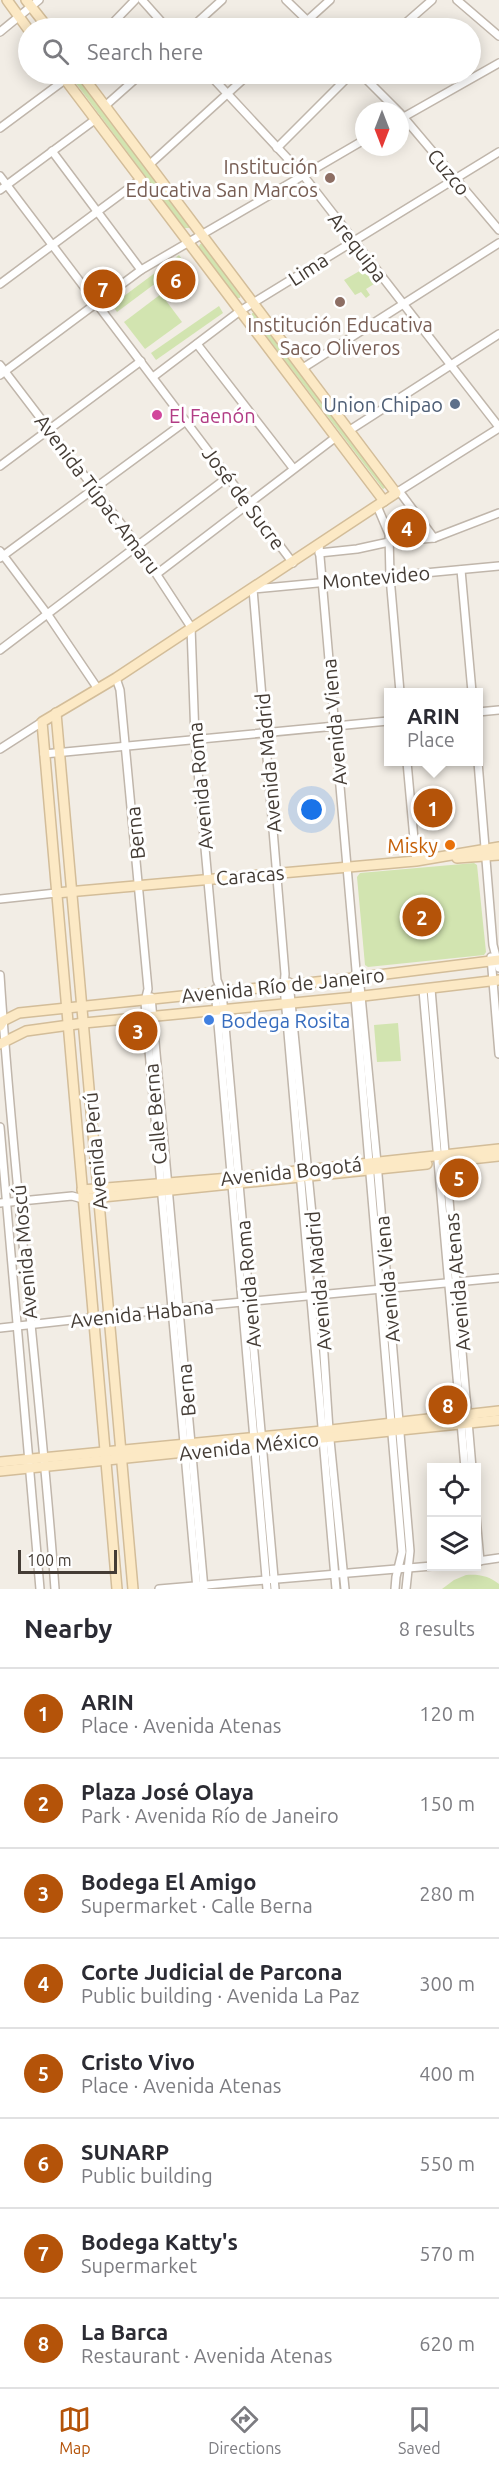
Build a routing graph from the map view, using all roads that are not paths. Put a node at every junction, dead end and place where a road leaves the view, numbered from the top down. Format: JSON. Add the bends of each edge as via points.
{"nodes":[{"id":1,"x":7,"y":0,"type":"edge"},
{"id":2,"x":135,"y":0,"type":"edge"},
{"id":3,"x":142,"y":0,"type":"edge"},
{"id":4,"x":222,"y":0,"type":"edge"},
{"id":5,"x":286,"y":0,"type":"edge"},
{"id":6,"x":330,"y":0,"type":"edge"},
{"id":7,"x":432,"y":0,"type":"edge"},
{"id":8,"x":457,"y":0,"type":"edge"},
{"id":9,"x":32,"y":2,"type":"edge"},
{"id":10,"x":19,"y":17,"type":"junction"},
{"id":11,"x":42,"y":18,"type":"edge"},
{"id":12,"x":118,"y":18,"type":"edge"},
{"id":13,"x":158,"y":18,"type":"edge"},
{"id":14,"x":202,"y":18,"type":"edge"},
{"id":15,"x":305,"y":18,"type":"edge"},
{"id":16,"x":311,"y":18,"type":"edge"},
{"id":17,"x":411,"y":18,"type":"edge"},
{"id":18,"x":478,"y":18,"type":"edge"},
{"id":19,"x":481,"y":21,"type":"edge"},
{"id":20,"x":0,"y":32,"type":"edge"},
{"id":21,"x":499,"y":36,"type":"edge"},
{"id":22,"x":499,"y":63,"type":"edge"},
{"id":23,"x":481,"y":72,"type":"edge"},
{"id":24,"x":53,"y":84,"type":"edge"},
{"id":25,"x":69,"y":84,"type":"edge"},
{"id":26,"x":88,"y":84,"type":"edge"},
{"id":27,"x":130,"y":84,"type":"edge"},
{"id":28,"x":219,"y":84,"type":"edge"},
{"id":29,"x":238,"y":84,"type":"edge"},
{"id":30,"x":341,"y":84,"type":"edge"},
{"id":31,"x":371,"y":84,"type":"edge"},
{"id":32,"x":459,"y":84,"type":"edge"},
{"id":33,"x":228,"y":93,"type":"junction"},
{"id":34,"x":388,"y":102,"type":"edge"},
{"id":35,"x":105,"y":106,"type":"junction"},
{"id":36,"x":409,"y":110,"type":"edge"},
{"id":37,"x":96,"y":119,"type":"junction"},
{"id":38,"x":409,"y":126,"type":"edge"},
{"id":39,"x":0,"y":128,"type":"edge"},
{"id":40,"x":355,"y":145,"type":"edge"},
{"id":41,"x":277,"y":148,"type":"junction"},
{"id":42,"x":52,"y":151,"type":"junction"},
{"id":43,"x":499,"y":152,"type":"edge"},
{"id":44,"x":150,"y":165,"type":"junction"},
{"id":45,"x":303,"y":175,"type":"junction"},
{"id":46,"x":0,"y":176,"type":"edge"},
{"id":47,"x":454,"y":179,"type":"junction"},
{"id":48,"x":140,"y":180,"type":"junction"},
{"id":49,"x":7,"y":185,"type":"junction"},
{"id":50,"x":0,"y":190,"type":"edge"},
{"id":51,"x":98,"y":212,"type":"junction"},
{"id":52,"x":499,"y":230,"type":"edge"},
{"id":53,"x":202,"y":235,"type":"junction"},
{"id":54,"x":354,"y":240,"type":"junction"},
{"id":55,"x":188,"y":243,"type":"junction"},
{"id":56,"x":499,"y":243,"type":"edge"},
{"id":57,"x":53,"y":247,"type":"junction"},
{"id":58,"x":141,"y":270,"type":"junction"},
{"id":59,"x":0,"y":284,"type":"edge"},
{"id":60,"x":98,"y":303,"type":"junction"},
{"id":61,"x":402,"y":303,"type":"junction"},
{"id":62,"x":254,"y":304,"type":"junction"},
{"id":63,"x":240,"y":311,"type":"junction"},
{"id":64,"x":499,"y":334,"type":"edge"},
{"id":65,"x":197,"y":344,"type":"junction"},
{"id":66,"x":141,"y":361,"type":"junction"},
{"id":67,"x":451,"y":367,"type":"junction"},
{"id":68,"x":303,"y":368,"type":"junction"},
{"id":69,"x":2,"y":370,"type":"edge"},
{"id":70,"x":153,"y":377,"type":"junction"},
{"id":71,"x":186,"y":421,"type":"junction"},
{"id":72,"x":499,"y":428,"type":"edge"},
{"id":73,"x":50,"y":429,"type":"junction"},
{"id":74,"x":350,"y":430,"type":"junction"},
{"id":75,"x":336,"y":437,"type":"junction"},
{"id":76,"x":0,"y":466,"type":"edge"},
{"id":77,"x":293,"y":468,"type":"junction"},
{"id":78,"x":228,"y":477,"type":"junction"},
{"id":79,"x":94,"y":488,"type":"junction"},
{"id":80,"x":398,"y":492,"type":"junction"},
{"id":81,"x":380,"y":504,"type":"junction"},
{"id":82,"x":249,"y":505,"type":"junction"},
{"id":83,"x":499,"y":513,"type":"edge"},
{"id":84,"x":434,"y":538,"type":"junction"},
{"id":85,"x":389,"y":542,"type":"junction"},
{"id":86,"x":138,"y":546,"type":"junction"},
{"id":87,"x":319,"y":549,"type":"junction"},
{"id":88,"x":1,"y":555,"type":"edge"},
{"id":89,"x":293,"y":563,"type":"junction"},
{"id":90,"x":499,"y":566,"type":"edge"},
{"id":91,"x":461,"y":570,"type":"junction"},
{"id":92,"x":158,"y":573,"type":"junction"},
{"id":93,"x":390,"y":577,"type":"junction"},
{"id":94,"x":321,"y":582,"type":"junction"},
{"id":95,"x":253,"y":589,"type":"junction"},
{"id":96,"x":48,"y":615,"type":"junction"},
{"id":97,"x":191,"y":627,"type":"junction"},
{"id":98,"x":0,"y":650,"type":"edge"},
{"id":99,"x":116,"y":678,"type":"junction"},
{"id":100,"x":400,"y":688,"type":"edge"},
{"id":101,"x":472,"y":688,"type":"edge"},
{"id":102,"x":98,"y":689,"type":"junction"},
{"id":103,"x":499,"y":710,"type":"edge"},
{"id":104,"x":483,"y":712,"type":"edge"},
{"id":105,"x":56,"y":713,"type":"junction"},
{"id":106,"x":384,"y":721,"type":"edge"},
{"id":107,"x":42,"y":722,"type":"junction"},
{"id":108,"x":333,"y":725,"type":"junction"},
{"id":109,"x":265,"y":731,"type":"junction"},
{"id":110,"x":0,"y":738,"type":"edge"},
{"id":111,"x":195,"y":738,"type":"junction"},
{"id":112,"x":126,"y":745,"type":"junction"},
{"id":113,"x":3,"y":747,"type":"edge"},
{"id":114,"x":60,"y":752,"type":"junction"},
{"id":115,"x":44,"y":754,"type":"junction"},
{"id":116,"x":407,"y":766,"type":"edge"},
{"id":117,"x":478,"y":766,"type":"edge"},
{"id":118,"x":499,"y":847,"type":"edge"},
{"id":119,"x":485,"y":852,"type":"junction"},
{"id":120,"x":499,"y":855,"type":"edge"},
{"id":121,"x":416,"y":861,"type":"junction"},
{"id":122,"x":347,"y":867,"type":"junction"},
{"id":123,"x":277,"y":873,"type":"junction"},
{"id":124,"x":208,"y":879,"type":"junction"},
{"id":125,"x":140,"y":885,"type":"junction"},
{"id":126,"x":73,"y":891,"type":"junction"},
{"id":127,"x":56,"y":892,"type":"junction"},
{"id":128,"x":0,"y":899,"type":"edge"},
{"id":129,"x":497,"y":962,"type":"edge"},
{"id":130,"x":0,"y":975,"type":"edge"},
{"id":131,"x":357,"y":975,"type":"junction"},
{"id":132,"x":496,"y":980,"type":"edge"},
{"id":133,"x":287,"y":985,"type":"junction"},
{"id":134,"x":148,"y":989,"type":"joint"},
{"id":135,"x":427,"y":989,"type":"junction"},
{"id":136,"x":218,"y":993,"type":"junction"},
{"id":137,"x":359,"y":997,"type":"junction"},
{"id":138,"x":149,"y":1000,"type":"junction"},
{"id":139,"x":289,"y":1004,"type":"junction"},
{"id":140,"x":82,"y":1007,"type":"junction"},
{"id":141,"x":67,"y":1009,"type":"junction"},
{"id":142,"x":219,"y":1010,"type":"junction"},
{"id":143,"x":150,"y":1017,"type":"junction"},
{"id":144,"x":2,"y":1023,"type":"edge"},
{"id":145,"x":84,"y":1023,"type":"junction"},
{"id":146,"x":68,"y":1025,"type":"junction"},
{"id":147,"x":2,"y":1043,"type":"edge"},
{"id":148,"x":499,"y":1054,"type":"edge"},
{"id":149,"x":0,"y":1127,"type":"edge"},
{"id":150,"x":499,"y":1149,"type":"edge"},
{"id":151,"x":499,"y":1156,"type":"edge"},
{"id":152,"x":442,"y":1159,"type":"junction"},
{"id":153,"x":373,"y":1166,"type":"junction"},
{"id":154,"x":303,"y":1173,"type":"junction"},
{"id":155,"x":235,"y":1181,"type":"junction"},
{"id":156,"x":165,"y":1187,"type":"junction"},
{"id":157,"x":99,"y":1192,"type":"junction"},
{"id":158,"x":82,"y":1194,"type":"junction"},
{"id":159,"x":20,"y":1201,"type":"junction"},
{"id":160,"x":4,"y":1203,"type":"edge"},
{"id":161,"x":499,"y":1278,"type":"edge"},
{"id":162,"x":453,"y":1283,"type":"junction"},
{"id":163,"x":383,"y":1289,"type":"junction"},
{"id":164,"x":320,"y":1295,"type":"junction"},
{"id":165,"x":311,"y":1296,"type":"junction"},
{"id":166,"x":246,"y":1303,"type":"junction"},
{"id":167,"x":176,"y":1308,"type":"junction"},
{"id":168,"x":109,"y":1316,"type":"junction"},
{"id":169,"x":94,"y":1317,"type":"junction"},
{"id":170,"x":30,"y":1324,"type":"junction"},
{"id":171,"x":17,"y":1326,"type":"junction"},
{"id":172,"x":0,"y":1328,"type":"edge"},
{"id":173,"x":499,"y":1411,"type":"edge"},
{"id":174,"x":464,"y":1419,"type":"junction"},
{"id":175,"x":499,"y":1420,"type":"edge"},
{"id":176,"x":395,"y":1426,"type":"junction"},
{"id":177,"x":326,"y":1434,"type":"junction"},
{"id":178,"x":258,"y":1442,"type":"junction"},
{"id":179,"x":187,"y":1448,"type":"junction"},
{"id":180,"x":122,"y":1454,"type":"junction"},
{"id":181,"x":105,"y":1456,"type":"junction"},
{"id":182,"x":45,"y":1461,"type":"junction"},
{"id":183,"x":0,"y":1462,"type":"edge"},
{"id":184,"x":31,"y":1463,"type":"junction"},
{"id":185,"x":465,"y":1463,"type":"edge"},
{"id":186,"x":471,"y":1463,"type":"edge"},
{"id":187,"x":0,"y":1472,"type":"edge"},
{"id":188,"x":499,"y":1558,"type":"edge"},
{"id":189,"x":481,"y":1561,"type":"edge"},
{"id":190,"x":427,"y":1566,"type":"edge"},
{"id":191,"x":407,"y":1568,"type":"junction"},
{"id":192,"x":398,"y":1569,"type":"junction"},
{"id":193,"x":343,"y":1573,"type":"junction"},
{"id":194,"x":334,"y":1574,"type":"junction"},
{"id":195,"x":270,"y":1580,"type":"junction"},
{"id":196,"x":201,"y":1587,"type":"edge"},
{"id":197,"x":40,"y":1589,"type":"edge"},
{"id":198,"x":55,"y":1589,"type":"edge"},
{"id":199,"x":117,"y":1589,"type":"edge"},
{"id":200,"x":133,"y":1589,"type":"edge"},
{"id":201,"x":159,"y":1589,"type":"edge"},
{"id":202,"x":267,"y":1589,"type":"edge"},
{"id":203,"x":275,"y":1589,"type":"edge"},
{"id":204,"x":336,"y":1589,"type":"edge"},
{"id":205,"x":345,"y":1589,"type":"edge"},
{"id":206,"x":395,"y":1589,"type":"edge"},
{"id":207,"x":406,"y":1589,"type":"edge"}],
"edges":[{"from":1,"to":10,"type":"street"},
{"from":2,"to":12,"type":"street"},
{"from":3,"to":13,"type":"street"},
{"from":4,"to":14,"type":"street"},
{"from":5,"to":15,"type":"street"},
{"from":6,"to":16,"type":"street"},
{"from":7,"to":17,"type":"street"},
{"from":8,"to":18,"type":"street"},
{"from":9,"to":10,"type":"street"},
{"from":9,"to":11,"type":"street"},
{"from":10,"to":20,"type":"street"},
{"from":19,"to":21,"type":"street"},
{"from":22,"to":23,"type":"street"},
{"from":24,"to":39,"type":"street"},
{"from":25,"to":37,"type":"street"},
{"from":26,"to":35,"type":"street"},
{"from":27,"to":35,"type":"street"},
{"from":28,"to":33,"type":"street","name":"Arequipa"},
{"from":29,"to":33,"type":"street"},
{"from":30,"to":41,"type":"street"},
{"from":31,"to":34,"type":"street","name":"Cuzco"},
{"from":32,"to":36,"type":"street"},
{"from":33,"to":41,"type":"street","name":"Arequipa"},
{"from":33,"to":44,"type":"street"},
{"from":35,"to":44,"type":"street"},
{"from":37,"to":42,"type":"street"},
{"from":37,"to":48,"type":"street"},
{"from":38,"to":47,"type":"street","name":"Cuzco"},
{"from":40,"to":45,"type":"street"},
{"from":41,"to":45,"type":"street","name":"Arequipa"},
{"from":42,"to":49,"type":"street"},
{"from":42,"to":51,"type":"street"},
{"from":43,"to":47,"type":"street","name":"Lima"},
{"from":44,"to":53,"type":"street"},
{"from":45,"to":53,"type":"street"},
{"from":45,"to":54,"type":"street","name":"Arequipa"},
{"from":46,"to":49,"type":"street","name":"José de Sucre"},
{"from":47,"to":52,"type":"street","name":"Cuzco"},
{"from":47,"to":54,"type":"street","name":"Lima"},
{"from":48,"to":51,"type":"street"},
{"from":48,"to":55,"type":"street"},
{"from":49,"to":50,"type":"street"},
{"from":49,"to":57,"type":"street","name":"José de Sucre"},
{"from":51,"to":57,"type":"street"},
{"from":51,"to":58,"type":"street"},
{"from":53,"to":55,"type":"street"},
{"from":53,"to":62,"type":"street"},
{"from":54,"to":61,"type":"street","name":"Arequipa"},
{"from":54,"to":62,"type":"street","name":"Lima"},
{"from":55,"to":58,"type":"street"},
{"from":55,"to":63,"type":"street"},
{"from":56,"to":61,"type":"street"},
{"from":57,"to":59,"type":"street"},
{"from":57,"to":60,"type":"street","name":"José de Sucre"},
{"from":58,"to":60,"type":"street"},
{"from":60,"to":66,"type":"street","name":"José de Sucre"},
{"from":60,"to":69,"type":"street"},
{"from":61,"to":67,"type":"street","name":"Arequipa"},
{"from":61,"to":68,"type":"street"},
{"from":62,"to":63,"type":"street","name":"Lima"},
{"from":62,"to":68,"type":"street"},
{"from":63,"to":65,"type":"street","name":"Lima"},
{"from":63,"to":75,"type":"street"},
{"from":64,"to":67,"type":"street"},
{"from":65,"to":70,"type":"street","name":"Lima"},
{"from":65,"to":77,"type":"street"},
{"from":66,"to":70,"type":"street","name":"José de Sucre"},
{"from":66,"to":73,"type":"street"},
{"from":67,"to":72,"type":"street","name":"Arequipa"},
{"from":67,"to":74,"type":"street"},
{"from":68,"to":74,"type":"street"},
{"from":69,"to":73,"type":"street","name":"Avenida Túpac Amaru"},
{"from":70,"to":71,"type":"street","name":"José de Sucre"},
{"from":71,"to":78,"type":"street","name":"José de Sucre"},
{"from":71,"to":79,"type":"street"},
{"from":72,"to":80,"type":"street"},
{"from":73,"to":76,"type":"street"},
{"from":73,"to":79,"type":"street","name":"Avenida Túpac Amaru"},
{"from":74,"to":80,"type":"street"},
{"from":75,"to":77,"type":"street"},
{"from":75,"to":81,"type":"street"},
{"from":77,"to":82,"type":"street"},
{"from":78,"to":82,"type":"street","name":"José de Sucre"},
{"from":78,"to":86,"type":"street"},
{"from":79,"to":86,"type":"street","name":"Avenida Túpac Amaru"},
{"from":79,"to":88,"type":"street"},
{"from":80,"to":81,"type":"street"},
{"from":80,"to":84,"type":"street"},
{"from":81,"to":85,"type":"street"},
{"from":81,"to":87,"type":"street"},
{"from":82,"to":89,"type":"street","name":"José de Sucre"},
{"from":82,"to":92,"type":"street"},
{"from":83,"to":84,"type":"street"},
{"from":84,"to":85,"type":"street"},
{"from":85,"to":87,"type":"street","via":[[357,549]]},
{"from":85,"to":93,"type":"street"},
{"from":86,"to":92,"type":"street","name":"Avenida Túpac Amaru"},
{"from":86,"to":96,"type":"street"},
{"from":87,"to":89,"type":"street"},
{"from":87,"to":94,"type":"street","name":"Avenida Viena"},
{"from":88,"to":96,"type":"street"},
{"from":89,"to":95,"type":"street"},
{"from":90,"to":91,"type":"street","name":"Montevideo"},
{"from":91,"to":93,"type":"street","name":"Montevideo"},
{"from":91,"to":101,"type":"street"},
{"from":92,"to":97,"type":"street","name":"Avenida Túpac Amaru"},
{"from":93,"to":94,"type":"street","name":"Montevideo"},
{"from":93,"to":100,"type":"street"},
{"from":94,"to":95,"type":"street","name":"Montevideo"},
{"from":94,"to":108,"type":"street","name":"Avenida Viena"},
{"from":95,"to":97,"type":"street"},
{"from":95,"to":109,"type":"street","name":"Avenida Madrid"},
{"from":96,"to":98,"type":"street"},
{"from":96,"to":102,"type":"street"},
{"from":97,"to":99,"type":"street"},
{"from":97,"to":111,"type":"street","name":"Avenida Roma"},
{"from":99,"to":102,"type":"street"},
{"from":99,"to":112,"type":"street","name":"Berna"},
{"from":102,"to":105,"type":"street"},
{"from":103,"to":104,"type":"street"},
{"from":105,"to":107,"type":"street"},
{"from":105,"to":114,"type":"street","name":"Avenida Perú"},
{"from":106,"to":108,"type":"street"},
{"from":107,"to":113,"type":"street"},
{"from":107,"to":115,"type":"street","name":"Avenida Perú"},
{"from":108,"to":109,"type":"street"},
{"from":108,"to":122,"type":"street","name":"Avenida Viena"},
{"from":109,"to":111,"type":"street"},
{"from":109,"to":123,"type":"street","name":"Avenida Madrid"},
{"from":110,"to":113,"type":"street"},
{"from":111,"to":112,"type":"street"},
{"from":111,"to":124,"type":"street","name":"Avenida Roma"},
{"from":112,"to":114,"type":"street"},
{"from":112,"to":125,"type":"street","name":"Berna"},
{"from":114,"to":115,"type":"street"},
{"from":114,"to":126,"type":"street","name":"Avenida Perú"},
{"from":115,"to":127,"type":"street","name":"Avenida Perú"},
{"from":116,"to":121,"type":"street"},
{"from":117,"to":119,"type":"street"},
{"from":118,"to":119,"type":"street"},
{"from":119,"to":120,"type":"street"},
{"from":119,"to":121,"type":"street","name":"Caracas"},
{"from":119,"to":129,"type":"street"},
{"from":121,"to":122,"type":"street","name":"Caracas"},
{"from":122,"to":123,"type":"street","name":"Caracas"},
{"from":122,"to":131,"type":"street","name":"Avenida Viena"},
{"from":123,"to":124,"type":"street","name":"Caracas"},
{"from":123,"to":133,"type":"street","name":"Avenida Madrid"},
{"from":124,"to":125,"type":"street","name":"Caracas"},
{"from":124,"to":136,"type":"street","name":"Avenida Roma"},
{"from":125,"to":126,"type":"street","name":"Caracas"},
{"from":125,"to":134,"type":"street","name":"Berna"},
{"from":126,"to":127,"type":"street","name":"Caracas"},
{"from":126,"to":140,"type":"street","name":"Avenida Perú"},
{"from":127,"to":128,"type":"street","name":"Caracas"},
{"from":127,"to":141,"type":"street","name":"Avenida Perú"},
{"from":129,"to":131,"type":"street","name":"Avenida Río de Janeiro"},
{"from":129,"to":132,"type":"street"},
{"from":130,"to":144,"type":"street","name":"Avenida Moscú"},
{"from":131,"to":133,"type":"street","name":"Avenida Río de Janeiro"},
{"from":131,"to":137,"type":"street","name":"Avenida Viena"},
{"from":132,"to":135,"type":"street","name":"Avenida Río de Janeiro"},
{"from":132,"to":148,"type":"street"},
{"from":133,"to":136,"type":"street","name":"Avenida Río de Janeiro"},
{"from":133,"to":139,"type":"street","name":"Avenida Madrid"},
{"from":134,"to":138,"type":"street","name":"Calle Berna"},
{"from":135,"to":137,"type":"street","name":"Avenida Río de Janeiro"},
{"from":135,"to":152,"type":"street","name":"Avenida Atenas"},
{"from":136,"to":138,"type":"street","name":"Avenida Río de Janeiro"},
{"from":136,"to":142,"type":"street","name":"Avenida Roma"},
{"from":137,"to":139,"type":"street","name":"Avenida Río de Janeiro"},
{"from":137,"to":153,"type":"street","name":"Avenida Viena"},
{"from":138,"to":140,"type":"street","name":"Avenida Río de Janeiro"},
{"from":138,"to":143,"type":"street","name":"Calle Berna"},
{"from":139,"to":142,"type":"street","name":"Avenida Río de Janeiro"},
{"from":139,"to":154,"type":"street","name":"Avenida Madrid"},
{"from":140,"to":141,"type":"street","name":"Avenida Río de Janeiro"},
{"from":140,"to":145,"type":"street","name":"Avenida Perú"},
{"from":141,"to":144,"type":"street","name":"Avenida Río de Janeiro","via":[[19,1013]]},
{"from":141,"to":146,"type":"street","name":"Avenida Perú"},
{"from":142,"to":143,"type":"street","name":"Avenida Río de Janeiro"},
{"from":142,"to":155,"type":"street","name":"Avenida Roma"},
{"from":143,"to":145,"type":"street","name":"Avenida Río de Janeiro"},
{"from":143,"to":156,"type":"street","name":"Calle Berna"},
{"from":144,"to":147,"type":"street","name":"Avenida Moscú"},
{"from":145,"to":146,"type":"street","name":"Avenida Río de Janeiro"},
{"from":145,"to":157,"type":"street","name":"Avenida Perú"},
{"from":146,"to":147,"type":"street","name":"Avenida Río de Janeiro","via":[[26,1031]]},
{"from":146,"to":158,"type":"street","name":"Avenida Perú"},
{"from":147,"to":159,"type":"street","name":"Avenida Moscú"},
{"from":149,"to":160,"type":"street","name":"Avenida Moscú"},
{"from":150,"to":152,"type":"street","name":"Avenida Bogotá"},
{"from":151,"to":152,"type":"street","name":"Avenida Bogotá"},
{"from":152,"to":153,"type":"street","name":"Avenida Bogotá"},
{"from":152,"to":162,"type":"street","name":"Avenida Atenas"},
{"from":153,"to":154,"type":"street","name":"Avenida Bogotá"},
{"from":153,"to":163,"type":"street","name":"Avenida Viena"},
{"from":154,"to":155,"type":"street","name":"Avenida Bogotá"},
{"from":154,"to":164,"type":"street","name":"Avenida Madrid"},
{"from":154,"to":165,"type":"street","name":"Avenida Madrid"},
{"from":155,"to":156,"type":"street","name":"Avenida Bogotá"},
{"from":155,"to":166,"type":"street","name":"Avenida Roma"},
{"from":156,"to":157,"type":"street","name":"Avenida Bogotá"},
{"from":156,"to":167,"type":"street","name":"Berna"},
{"from":157,"to":158,"type":"street","name":"Avenida Bogotá"},
{"from":157,"to":168,"type":"street","name":"Avenida Perú"},
{"from":158,"to":159,"type":"street"},
{"from":158,"to":169,"type":"street","name":"Avenida Perú"},
{"from":159,"to":160,"type":"street"},
{"from":159,"to":170,"type":"street","name":"Avenida Moscú"},
{"from":160,"to":171,"type":"street","name":"Avenida Moscú"},
{"from":161,"to":162,"type":"street","name":"Avenida Habana"},
{"from":162,"to":163,"type":"street","name":"Avenida Habana"},
{"from":162,"to":174,"type":"street","name":"Avenida Atenas"},
{"from":163,"to":164,"type":"street","name":"Avenida Habana"},
{"from":163,"to":176,"type":"street","name":"Avenida Viena"},
{"from":164,"to":165,"type":"street","name":"Avenida Habana"},
{"from":164,"to":177,"type":"street","name":"Avenida Madrid"},
{"from":165,"to":166,"type":"street","name":"Avenida Habana"},
{"from":165,"to":177,"type":"street","name":"Avenida Madrid"},
{"from":166,"to":167,"type":"street","name":"Avenida Habana"},
{"from":166,"to":178,"type":"street","name":"Avenida Roma"},
{"from":167,"to":168,"type":"street","name":"Avenida Habana"},
{"from":167,"to":179,"type":"street","name":"Berna"},
{"from":168,"to":169,"type":"street","name":"Avenida Habana"},
{"from":168,"to":180,"type":"street","name":"Avenida Perú"},
{"from":169,"to":170,"type":"street","name":"Avenida Habana"},
{"from":169,"to":181,"type":"street","name":"Avenida Perú"},
{"from":170,"to":171,"type":"street","name":"Avenida Habana"},
{"from":170,"to":182,"type":"street","name":"Avenida Moscú"},
{"from":171,"to":172,"type":"street","name":"Avenida Habana"},
{"from":171,"to":184,"type":"street","name":"Avenida Moscú"},
{"from":173,"to":174,"type":"street","name":"Avenida México"},
{"from":174,"to":175,"type":"street","name":"Avenida México"},
{"from":174,"to":176,"type":"street","name":"Avenida México"},
{"from":174,"to":185,"type":"street","name":"Avenida Atenas"},
{"from":174,"to":186,"type":"street","name":"Avenida Atenas"},
{"from":176,"to":177,"type":"street","name":"Avenida México"},
{"from":176,"to":191,"type":"street","name":"Avenida Viena","via":[[410,1551]]},
{"from":176,"to":192,"type":"street","name":"Avenida Viena","via":[[402,1552]]},
{"from":177,"to":178,"type":"street","name":"Avenida México"},
{"from":177,"to":193,"type":"street","name":"Avenida Madrid"},
{"from":177,"to":194,"type":"street","name":"Avenida Madrid"},
{"from":178,"to":179,"type":"street","name":"Avenida México"},
{"from":178,"to":195,"type":"street","name":"Avenida Roma"},
{"from":179,"to":180,"type":"street","name":"Avenida México"},
{"from":179,"to":196,"type":"street","name":"Berna"},
{"from":180,"to":181,"type":"street","name":"Avenida México"},
{"from":180,"to":200,"type":"street","name":"Avenida Perú"},
{"from":181,"to":182,"type":"street","name":"Avenida México"},
{"from":181,"to":199,"type":"street","name":"Avenida Perú"},
{"from":182,"to":184,"type":"street","name":"Avenida México"},
{"from":182,"to":198,"type":"street","name":"Avenida Moscú"},
{"from":183,"to":184,"type":"street","name":"Avenida México"},
{"from":184,"to":187,"type":"street","name":"Avenida México"},
{"from":184,"to":197,"type":"street","name":"Avenida Moscú"},
{"from":188,"to":189,"type":"street"},
{"from":190,"to":191,"type":"street"},
{"from":191,"to":192,"type":"street"},
{"from":191,"to":207,"type":"street","name":"Avenida Viena"},
{"from":192,"to":193,"type":"street"},
{"from":192,"to":206,"type":"street","name":"Avenida Viena"},
{"from":193,"to":194,"type":"street"},
{"from":193,"to":205,"type":"street","name":"Avenida Madrid"},
{"from":194,"to":195,"type":"street"},
{"from":194,"to":204,"type":"street","name":"Avenida Madrid"},
{"from":195,"to":196,"type":"street"},
{"from":195,"to":202,"type":"street","name":"Avenida Roma"},
{"from":195,"to":203,"type":"street","name":"Avenida Roma"},
{"from":196,"to":201,"type":"street"}]}
